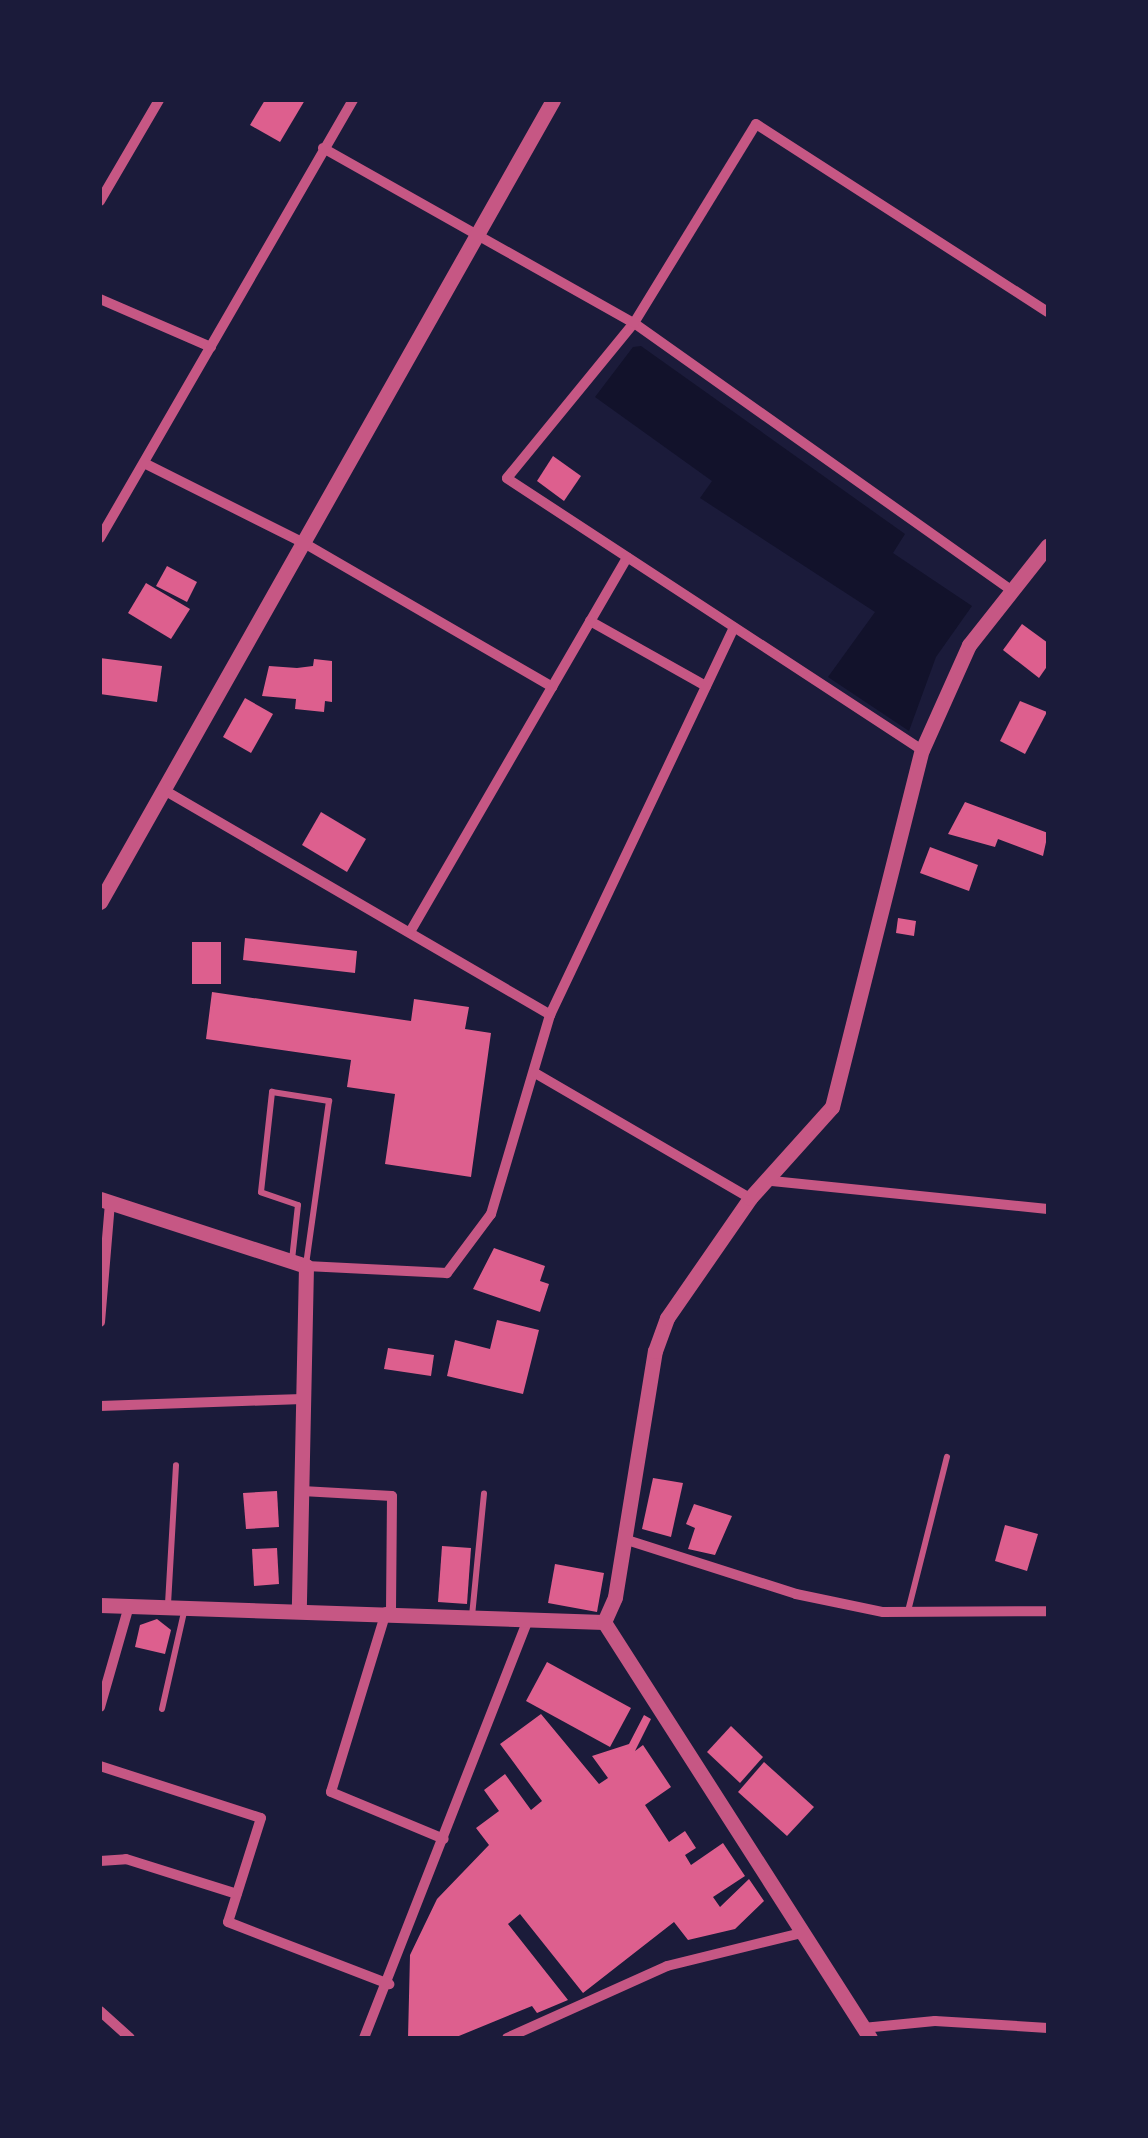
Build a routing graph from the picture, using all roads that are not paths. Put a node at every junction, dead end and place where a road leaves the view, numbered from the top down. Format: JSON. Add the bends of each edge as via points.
{"nodes":[{"id":1,"x":159,"y":100,"type":"edge"},
{"id":2,"x":353,"y":100,"type":"edge"},
{"id":3,"x":553,"y":100,"type":"edge"},
{"id":4,"x":323,"y":148,"type":"junction"},
{"id":5,"x":100,"y":202,"type":"edge"},
{"id":6,"x":474,"y":230,"type":"junction"},
{"id":7,"x":100,"y":299,"type":"edge"},
{"id":8,"x":1048,"y":312,"type":"edge"},
{"id":9,"x":634,"y":323,"type":"junction"},
{"id":10,"x":211,"y":347,"type":"junction"},
{"id":11,"x":146,"y":464,"type":"junction"},
{"id":12,"x":100,"y":538,"type":"edge"},
{"id":13,"x":304,"y":544,"type":"junction"},
{"id":14,"x":1048,"y":545,"type":"edge"},
{"id":15,"x":628,"y":557,"type":"junction"},
{"id":16,"x":1011,"y":590,"type":"junction"},
{"id":17,"x":590,"y":621,"type":"junction"},
{"id":18,"x":734,"y":627,"type":"junction"},
{"id":19,"x":706,"y":686,"type":"junction"},
{"id":20,"x":552,"y":687,"type":"junction"},
{"id":21,"x":922,"y":750,"type":"junction"},
{"id":22,"x":164,"y":790,"type":"junction"},
{"id":23,"x":100,"y":902,"type":"edge"},
{"id":24,"x":410,"y":932,"type":"junction"},
{"id":25,"x":550,"y":1016,"type":"junction"},
{"id":26,"x":535,"y":1073,"type":"junction"},
{"id":27,"x":772,"y":1181,"type":"junction"},
{"id":28,"x":750,"y":1198,"type":"junction"},
{"id":29,"x":105,"y":1200,"type":"edge"},
{"id":30,"x":1048,"y":1209,"type":"edge"},
{"id":31,"x":299,"y":1263,"type":"junction"},
{"id":32,"x":100,"y":1322,"type":"edge"},
{"id":33,"x":304,"y":1399,"type":"junction"},
{"id":34,"x":100,"y":1406,"type":"edge"},
{"id":35,"x":947,"y":1457,"type":"dead end"},
{"id":36,"x":176,"y":1465,"type":"dead end"},
{"id":37,"x":302,"y":1491,"type":"junction"},
{"id":38,"x":484,"y":1494,"type":"dead end"},
{"id":39,"x":626,"y":1540,"type":"junction"},
{"id":40,"x":100,"y":1605,"type":"edge"},
{"id":41,"x":128,"y":1606,"type":"junction"},
{"id":42,"x":177,"y":1607,"type":"junction"},
{"id":43,"x":299,"y":1608,"type":"junction"},
{"id":44,"x":1048,"y":1611,"type":"edge"},
{"id":45,"x":389,"y":1612,"type":"junction"},
{"id":46,"x":908,"y":1612,"type":"junction"},
{"id":47,"x":472,"y":1617,"type":"junction"},
{"id":48,"x":529,"y":1618,"type":"junction"},
{"id":49,"x":604,"y":1622,"type":"junction"},
{"id":50,"x":100,"y":1707,"type":"edge"},
{"id":51,"x":162,"y":1710,"type":"dead end"},
{"id":52,"x":100,"y":1766,"type":"edge"},
{"id":53,"x":444,"y":1840,"type":"junction"},
{"id":54,"x":100,"y":1861,"type":"edge"},
{"id":55,"x":237,"y":1894,"type":"junction"},
{"id":56,"x":800,"y":1933,"type":"junction"},
{"id":57,"x":389,"y":1984,"type":"junction"},
{"id":58,"x":100,"y":2011,"type":"edge"},
{"id":59,"x":1048,"y":2028,"type":"edge"},
{"id":60,"x":866,"y":2033,"type":"edge"},
{"id":61,"x":521,"y":2035,"type":"edge"},
{"id":62,"x":130,"y":2038,"type":"edge"},
{"id":63,"x":364,"y":2038,"type":"edge"},
{"id":64,"x":507,"y":2038,"type":"edge"}],
"edges":[{"from":1,"to":5,"type":"street"},
{"from":2,"to":4,"type":"street"},
{"from":3,"to":6,"type":"street"},
{"from":4,"to":6,"type":"street"},
{"from":4,"to":10,"type":"street"},
{"from":6,"to":9,"type":"street"},
{"from":6,"to":13,"type":"street"},
{"from":7,"to":10,"type":"street"},
{"from":8,"to":9,"type":"street","via":[[756,124]]},
{"from":9,"to":15,"type":"street","via":[[508,478]]},
{"from":9,"to":16,"type":"street"},
{"from":10,"to":11,"type":"street"},
{"from":11,"to":12,"type":"street"},
{"from":11,"to":13,"type":"street"},
{"from":13,"to":20,"type":"street"},
{"from":13,"to":22,"type":"street"},
{"from":14,"to":16,"type":"street"},
{"from":15,"to":17,"type":"street"},
{"from":15,"to":18,"type":"street"},
{"from":16,"to":21,"type":"street","via":[[969,645]]},
{"from":17,"to":19,"type":"street"},
{"from":17,"to":20,"type":"street"},
{"from":18,"to":19,"type":"street"},
{"from":18,"to":21,"type":"street"},
{"from":19,"to":25,"type":"street"},
{"from":20,"to":24,"type":"street"},
{"from":21,"to":27,"type":"street","via":[[832,1107]]},
{"from":22,"to":23,"type":"street"},
{"from":22,"to":24,"type":"street"},
{"from":24,"to":25,"type":"street"},
{"from":25,"to":26,"type":"street"},
{"from":26,"to":28,"type":"street"},
{"from":26,"to":31,"type":"street","via":[[491,1214],[447,1273]]},
{"from":27,"to":28,"type":"street"},
{"from":27,"to":30,"type":"street"},
{"from":28,"to":39,"type":"street","via":[[684,1290],[655,1350]]},
{"from":29,"to":31,"type":"street"},
{"from":29,"to":32,"type":"street"},
{"from":31,"to":31,"type":"lane","via":[[298,1205],[261,1192],[272,1092],[330,1101]]},
{"from":31,"to":33,"type":"street"},
{"from":33,"to":34,"type":"street"},
{"from":33,"to":37,"type":"street"},
{"from":35,"to":46,"type":"lane"},
{"from":36,"to":42,"type":"lane"},
{"from":37,"to":43,"type":"street"},
{"from":37,"to":45,"type":"street","via":[[392,1496]]},
{"from":38,"to":47,"type":"lane"},
{"from":39,"to":46,"type":"street","via":[[796,1594]]},
{"from":39,"to":49,"type":"street"},
{"from":40,"to":41,"type":"street"},
{"from":41,"to":42,"type":"street"},
{"from":41,"to":50,"type":"street"},
{"from":42,"to":43,"type":"street"},
{"from":42,"to":51,"type":"lane"},
{"from":43,"to":45,"type":"street"},
{"from":44,"to":46,"type":"street"},
{"from":45,"to":47,"type":"street"},
{"from":45,"to":53,"type":"street","via":[[331,1792]]},
{"from":47,"to":48,"type":"street"},
{"from":48,"to":49,"type":"street"},
{"from":48,"to":53,"type":"street"},
{"from":49,"to":56,"type":"street"},
{"from":52,"to":55,"type":"street","via":[[261,1818]]},
{"from":53,"to":57,"type":"street"},
{"from":54,"to":55,"type":"street","via":[[126,1859]]},
{"from":55,"to":57,"type":"street","via":[[228,1922]]},
{"from":56,"to":60,"type":"street"},
{"from":56,"to":61,"type":"street","via":[[667,1966]]},
{"from":57,"to":63,"type":"street"},
{"from":58,"to":62,"type":"street"},
{"from":59,"to":60,"type":"street","via":[[936,2020]]},
{"from":61,"to":64,"type":"street"}]}
